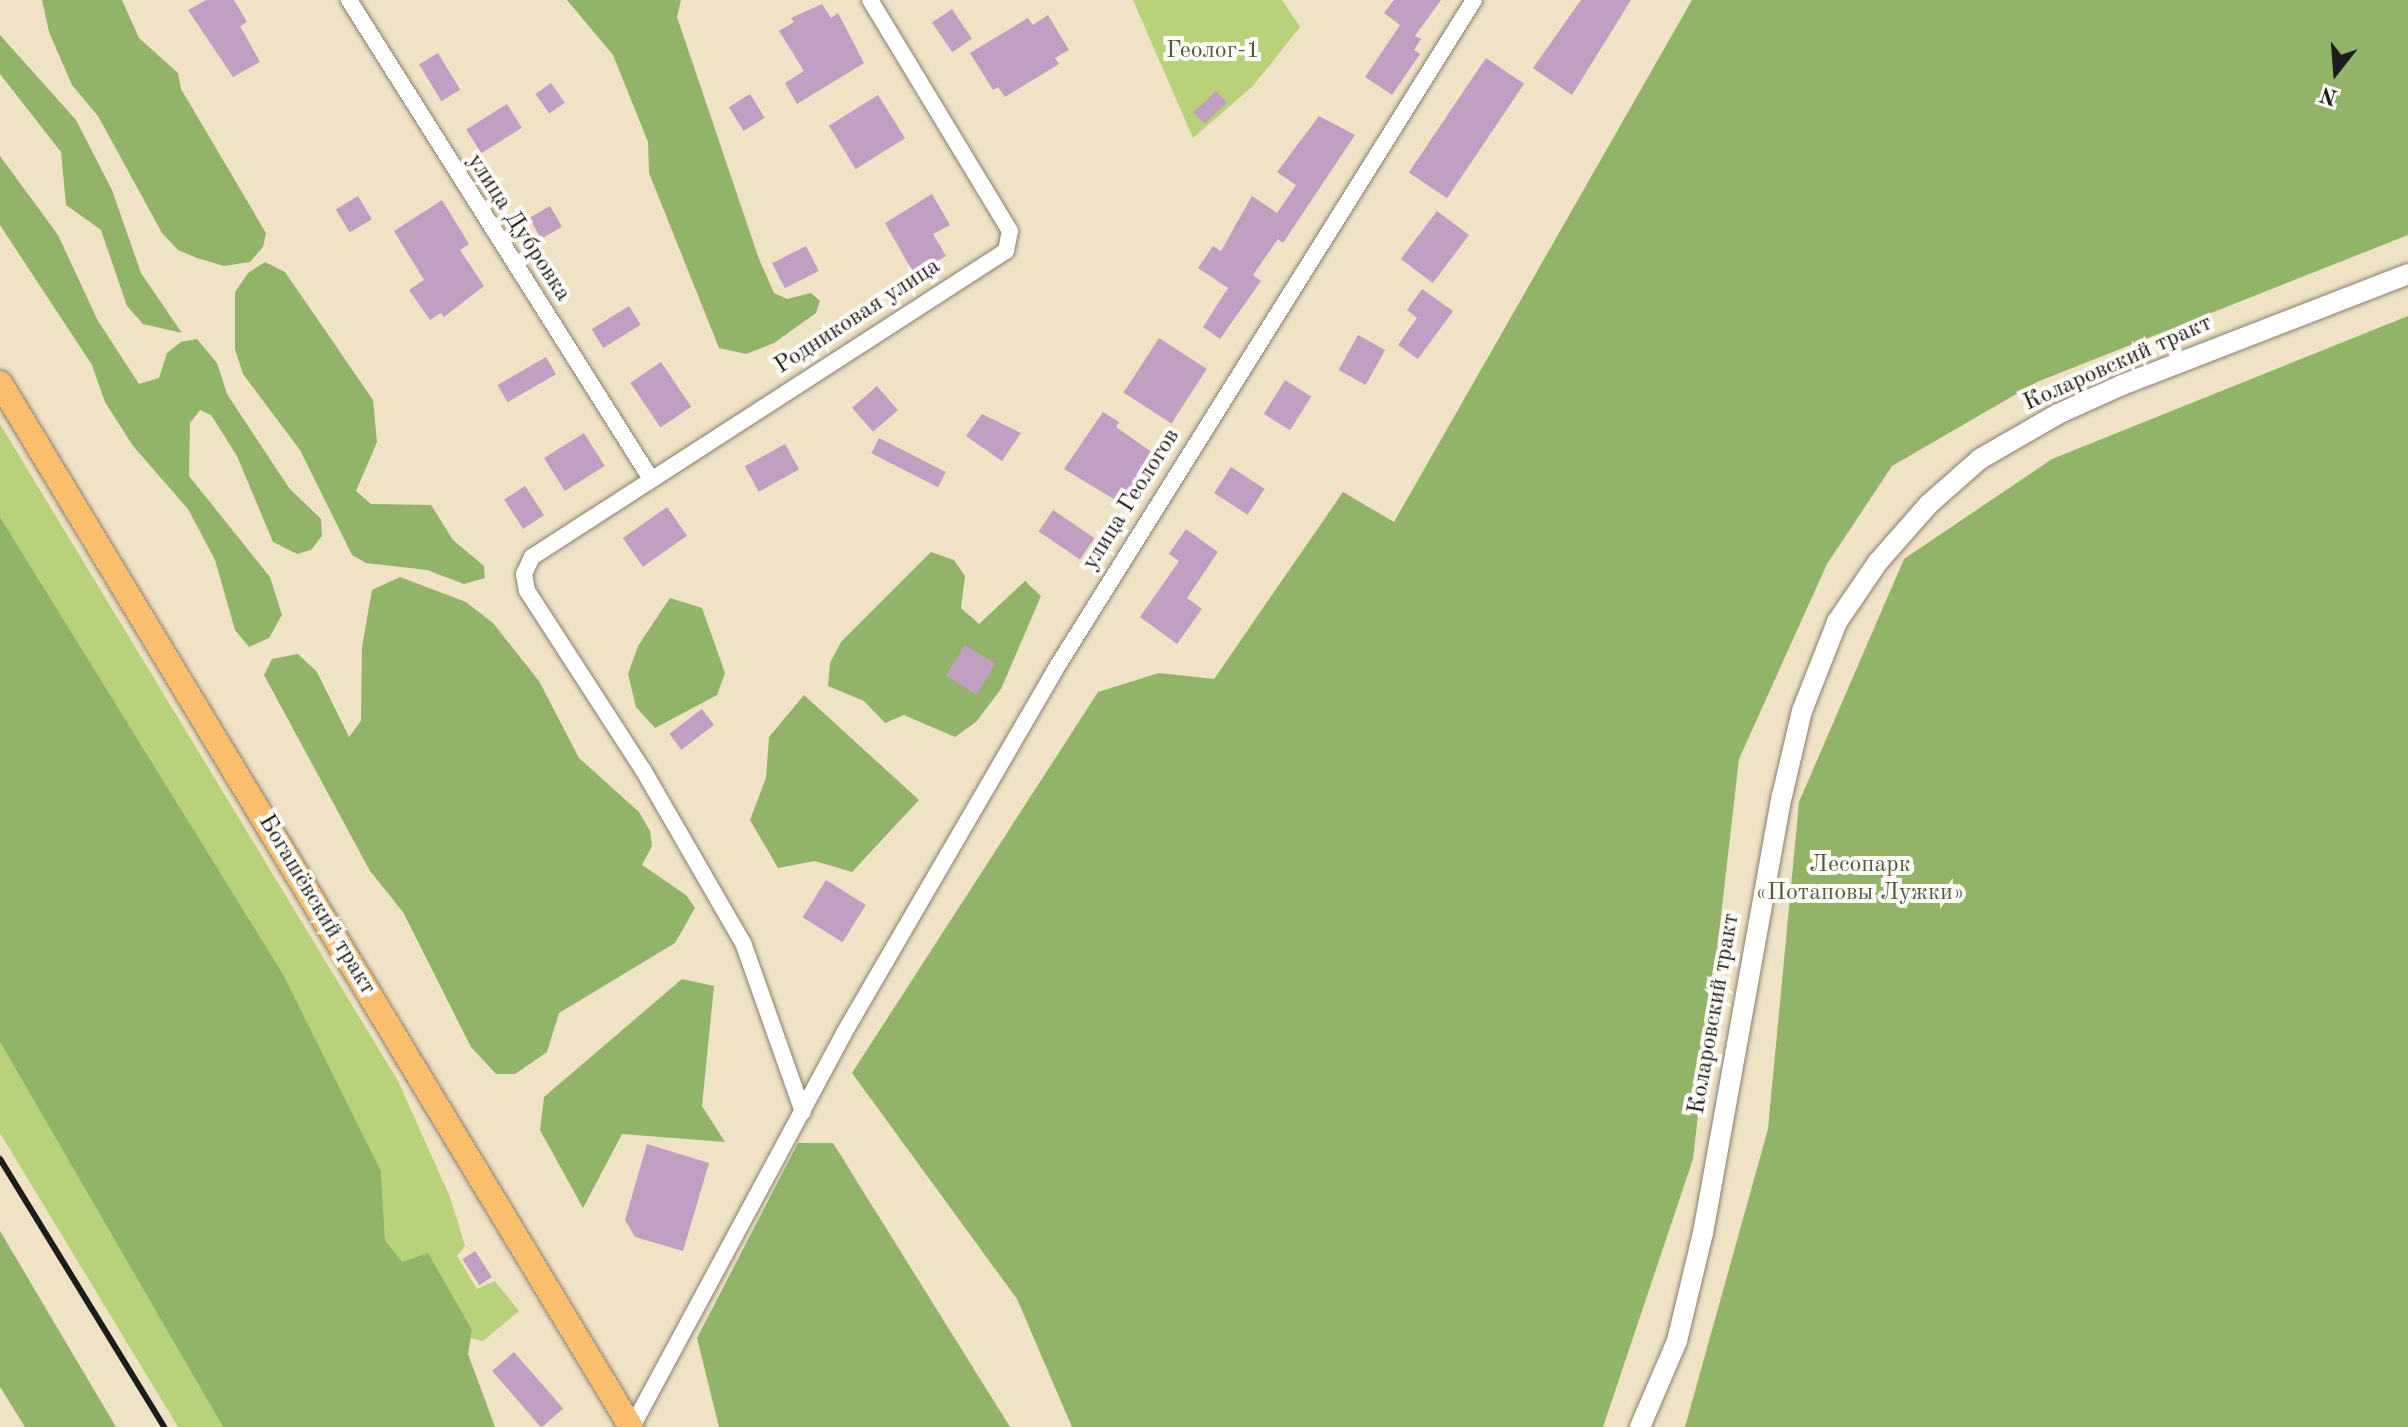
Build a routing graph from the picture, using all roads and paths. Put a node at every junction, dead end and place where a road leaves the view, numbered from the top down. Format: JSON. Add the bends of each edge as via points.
{"nodes":[{"id":1,"x":349,"y":0,"type":"edge"},
{"id":2,"x":870,"y":0,"type":"edge"},
{"id":3,"x":1474,"y":0,"type":"edge"},
{"id":4,"x":2408,"y":274,"type":"edge"},
{"id":5,"x":0,"y":383,"type":"edge"},
{"id":6,"x":651,"y":479,"type":"junction"},
{"id":7,"x":803,"y":1112,"type":"junction"},
{"id":8,"x":632,"y":1427,"type":"edge"},
{"id":9,"x":1640,"y":1427,"type":"edge"}],
"edges":[{"from":1,"to":6,"type":"street","name":"улица Дубровка"},
{"from":2,"to":6,"type":"street","name":"Родниковая улица","via":[[1010,231],[1006,251]]},
{"from":3,"to":7,"type":"street","name":"улица Геологов","via":[[1055,670]]},
{"from":4,"to":9,"type":"street","name":"Коларовский тракт","via":[[2122,385],[1980,459],[1888,550],[1837,622],[1802,711],[1782,796],[1703,1233],[1681,1326]]},
{"from":5,"to":8,"type":"main road","name":"Богашёвский тракт"},
{"from":6,"to":7,"type":"street","name":"Родниковая улица","via":[[532,557],[524,582],[643,770],[743,943]]},
{"from":7,"to":8,"type":"street","name":"улица Геологов"}]}
